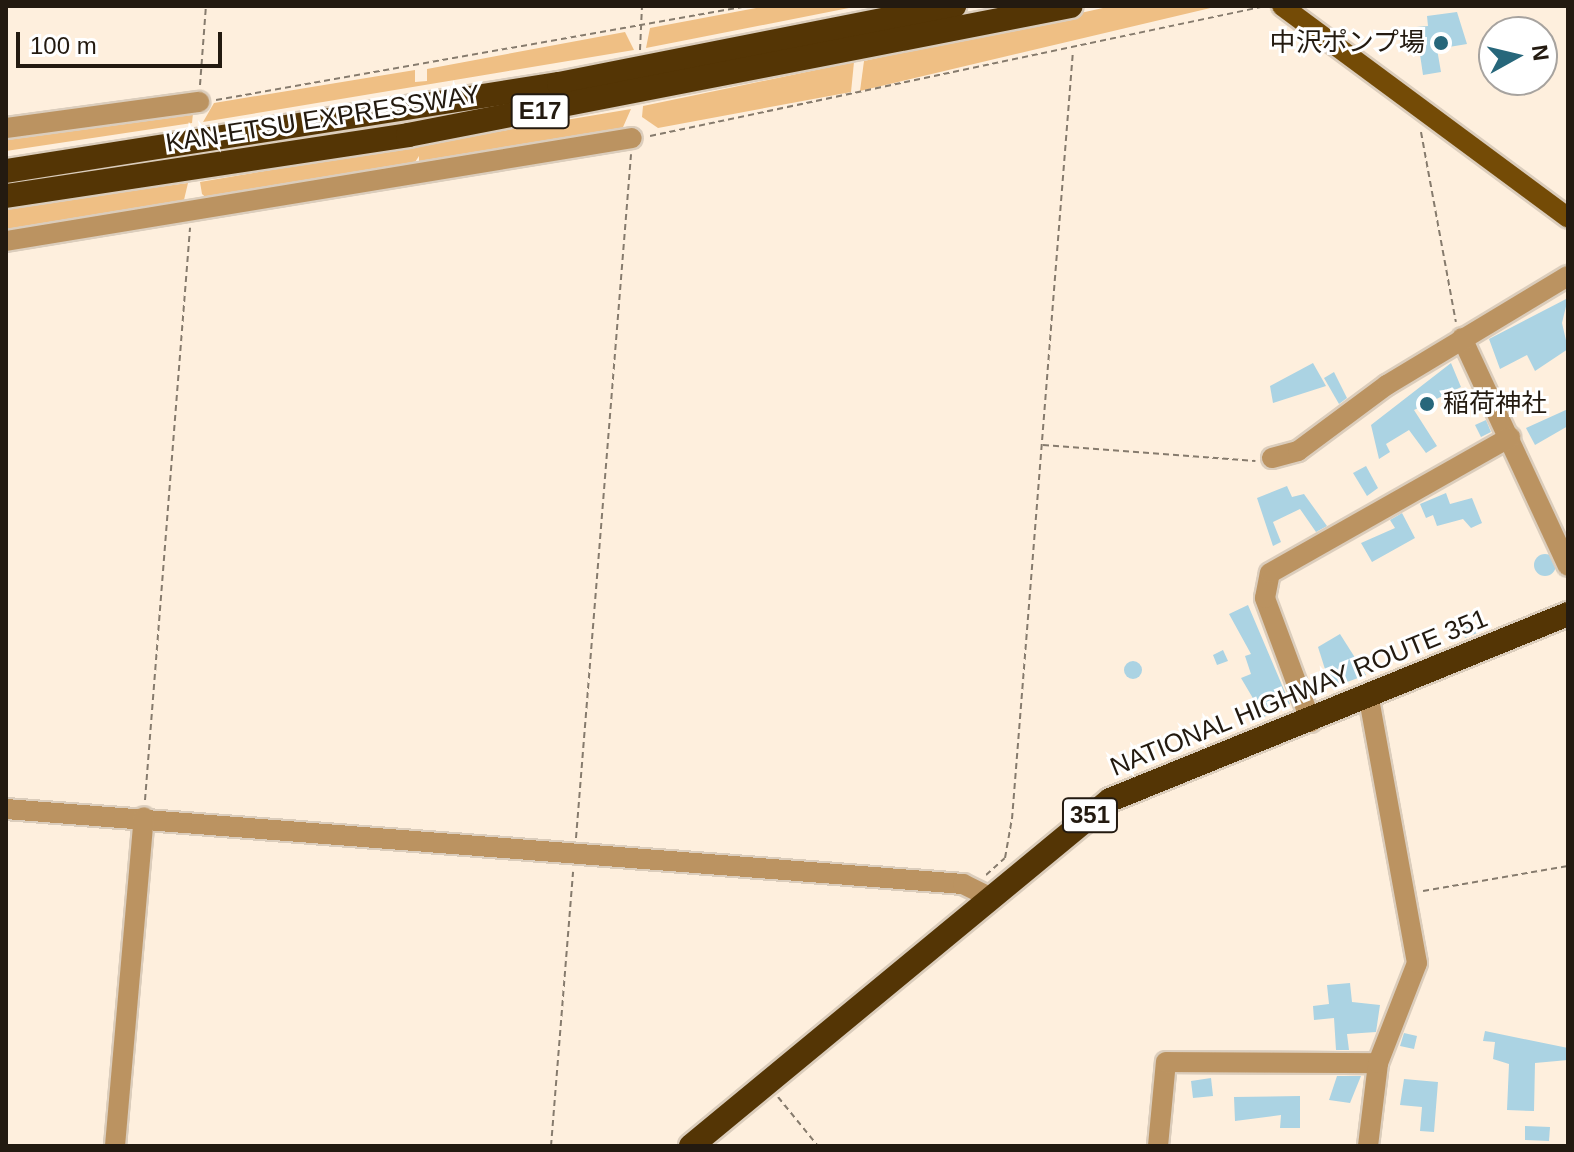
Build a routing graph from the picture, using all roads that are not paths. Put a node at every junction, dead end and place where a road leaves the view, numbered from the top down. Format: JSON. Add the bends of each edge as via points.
{"nodes":[{"id":1,"x":954,"y":6,"type":"edge"},
{"id":2,"x":1071,"y":6,"type":"edge"},
{"id":3,"x":1282,"y":6,"type":"edge"},
{"id":4,"x":199,"y":102,"type":"road end"},
{"id":5,"x":6,"y":128,"type":"edge"},
{"id":6,"x":632,"y":138,"type":"road end"},
{"id":7,"x":6,"y":171,"type":"edge"},
{"id":8,"x":6,"y":196,"type":"edge"},
{"id":9,"x":1568,"y":218,"type":"edge"},
{"id":10,"x":6,"y":241,"type":"edge"},
{"id":11,"x":1568,"y":276,"type":"edge"},
{"id":12,"x":1462,"y":338,"type":"junction"},
{"id":13,"x":1510,"y":437,"type":"junction"},
{"id":14,"x":1272,"y":458,"type":"road end"},
{"id":15,"x":1568,"y":566,"type":"edge"},
{"id":16,"x":1568,"y":614,"type":"edge"},
{"id":17,"x":1369,"y":698,"type":"junction"},
{"id":18,"x":1311,"y":722,"type":"junction"},
{"id":19,"x":6,"y":809,"type":"edge"},
{"id":20,"x":144,"y":817,"type":"junction"},
{"id":21,"x":982,"y":892,"type":"junction"},
{"id":22,"x":1378,"y":1063,"type":"junction"},
{"id":23,"x":115,"y":1146,"type":"edge"},
{"id":24,"x":691,"y":1146,"type":"edge"},
{"id":25,"x":1158,"y":1146,"type":"edge"},
{"id":26,"x":1368,"y":1146,"type":"edge"}],
"edges":[{"from":1,"to":7,"type":"highway","name":"KAN-ETSU EXPRESSWAY","number":"E17","via":[[559,84]]},
{"from":2,"to":8,"type":"highway","name":"KAN-ETSU EXPRESSWAY","number":"E17","via":[[408,135]]},
{"from":3,"to":9,"type":"main road"},
{"from":4,"to":5,"type":"street"},
{"from":6,"to":10,"type":"street"},
{"from":11,"to":12,"type":"street"},
{"from":12,"to":13,"type":"street"},
{"from":12,"to":14,"type":"street","via":[[1298,451]]},
{"from":13,"to":15,"type":"street"},
{"from":13,"to":18,"type":"street","via":[[1270,573],[1265,598]]},
{"from":16,"to":17,"type":"highway","name":"NATIONAL HIGHWAY ROUTE 351","number":"351"},
{"from":17,"to":18,"type":"highway","name":"NATIONAL HIGHWAY ROUTE 351","number":"351"},
{"from":17,"to":22,"type":"street","via":[[1417,963]]},
{"from":18,"to":21,"type":"highway","name":"NATIONAL HIGHWAY ROUTE 351","number":"351","via":[[1126,792]]},
{"from":19,"to":20,"type":"street"},
{"from":20,"to":21,"type":"street"},
{"from":20,"to":23,"type":"street"},
{"from":21,"to":24,"type":"highway","name":"NATIONAL HIGHWAY ROUTE 351","number":"351"},
{"from":22,"to":25,"type":"street","via":[[1166,1062]]},
{"from":22,"to":26,"type":"street"}]}
